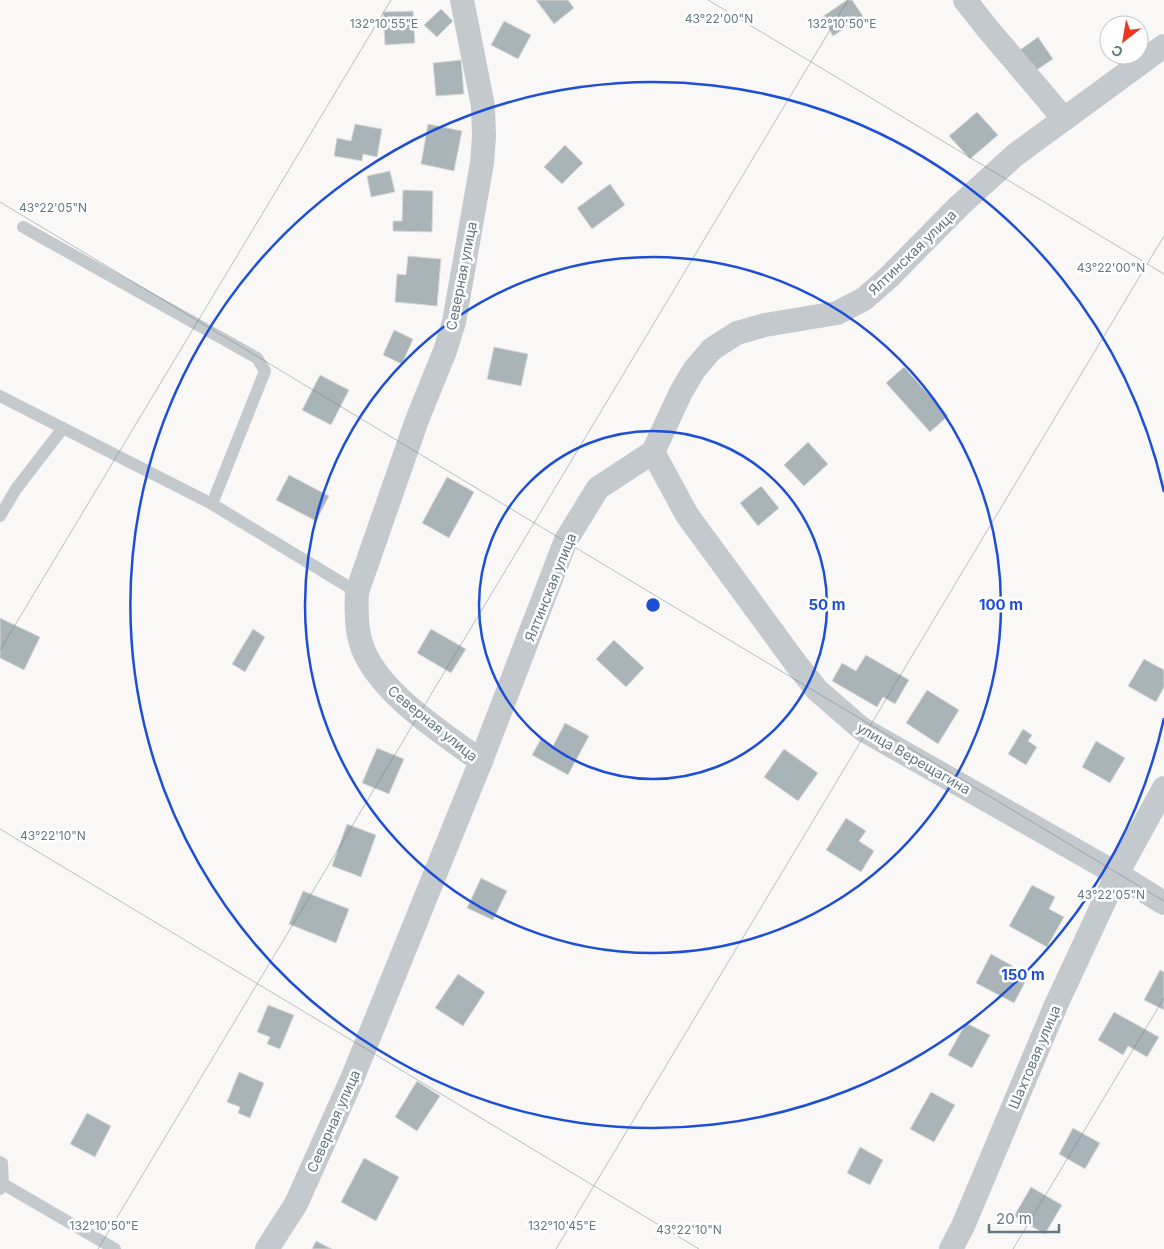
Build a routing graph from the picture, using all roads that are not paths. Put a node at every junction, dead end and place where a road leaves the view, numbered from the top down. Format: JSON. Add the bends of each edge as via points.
{"nodes":[{"id":1,"x":462,"y":0,"type":"edge"},
{"id":2,"x":965,"y":0,"type":"edge"},
{"id":3,"x":1164,"y":46,"type":"edge"},
{"id":4,"x":1064,"y":120,"type":"junction"},
{"id":5,"x":23,"y":227,"type":"dead end"},
{"id":6,"x":0,"y":396,"type":"edge"},
{"id":7,"x":63,"y":428,"type":"junction"},
{"id":8,"x":653,"y":452,"type":"junction"},
{"id":9,"x":212,"y":504,"type":"junction"},
{"id":10,"x":0,"y":516,"type":"edge"},
{"id":11,"x":357,"y":592,"type":"junction"},
{"id":12,"x":481,"y":761,"type":"junction"},
{"id":13,"x":1164,"y":788,"type":"edge"},
{"id":14,"x":1117,"y":874,"type":"junction"},
{"id":15,"x":1164,"y":903,"type":"edge"},
{"id":16,"x":0,"y":1162,"type":"edge"},
{"id":17,"x":1,"y":1186,"type":"edge"},
{"id":18,"x":115,"y":1249,"type":"edge"},
{"id":19,"x":267,"y":1249,"type":"edge"},
{"id":20,"x":951,"y":1249,"type":"edge"}],
"edges":[{"from":1,"to":11,"type":"street","name":"Северная улица","via":[[483,106],[484,136],[458,304],[445,351],[417,420]]},
{"from":2,"to":4,"type":"street"},
{"from":3,"to":4,"type":"street","name":"Ялтинская улица"},
{"from":4,"to":8,"type":"street","name":"Ялтинская улица","via":[[1015,155],[864,299],[838,313],[737,333],[712,349],[690,377]]},
{"from":5,"to":9,"type":"lane","via":[[257,358],[266,371]]},
{"from":6,"to":7,"type":"lane"},
{"from":7,"to":9,"type":"lane"},
{"from":7,"to":10,"type":"lane"},
{"from":8,"to":12,"type":"street","name":"Ялтинская улица","via":[[598,488],[566,540]]},
{"from":8,"to":14,"type":"street","name":"улица Верещагина","via":[[687,515],[817,690],[862,729]]},
{"from":9,"to":11,"type":"lane"},
{"from":11,"to":12,"type":"street","name":"Северная улица","via":[[356,611],[362,647],[380,679],[432,725]]},
{"from":12,"to":19,"type":"street","name":"Северная улица","via":[[352,1079],[296,1204]]},
{"from":13,"to":14,"type":"street","name":"Шахтовая улица"},
{"from":14,"to":15,"type":"street","name":"улица Верещагина"},
{"from":14,"to":20,"type":"street","name":"Шахтовая улица","via":[[1056,1005]]},
{"from":16,"to":17,"type":"lane"},
{"from":17,"to":18,"type":"lane"}]}
